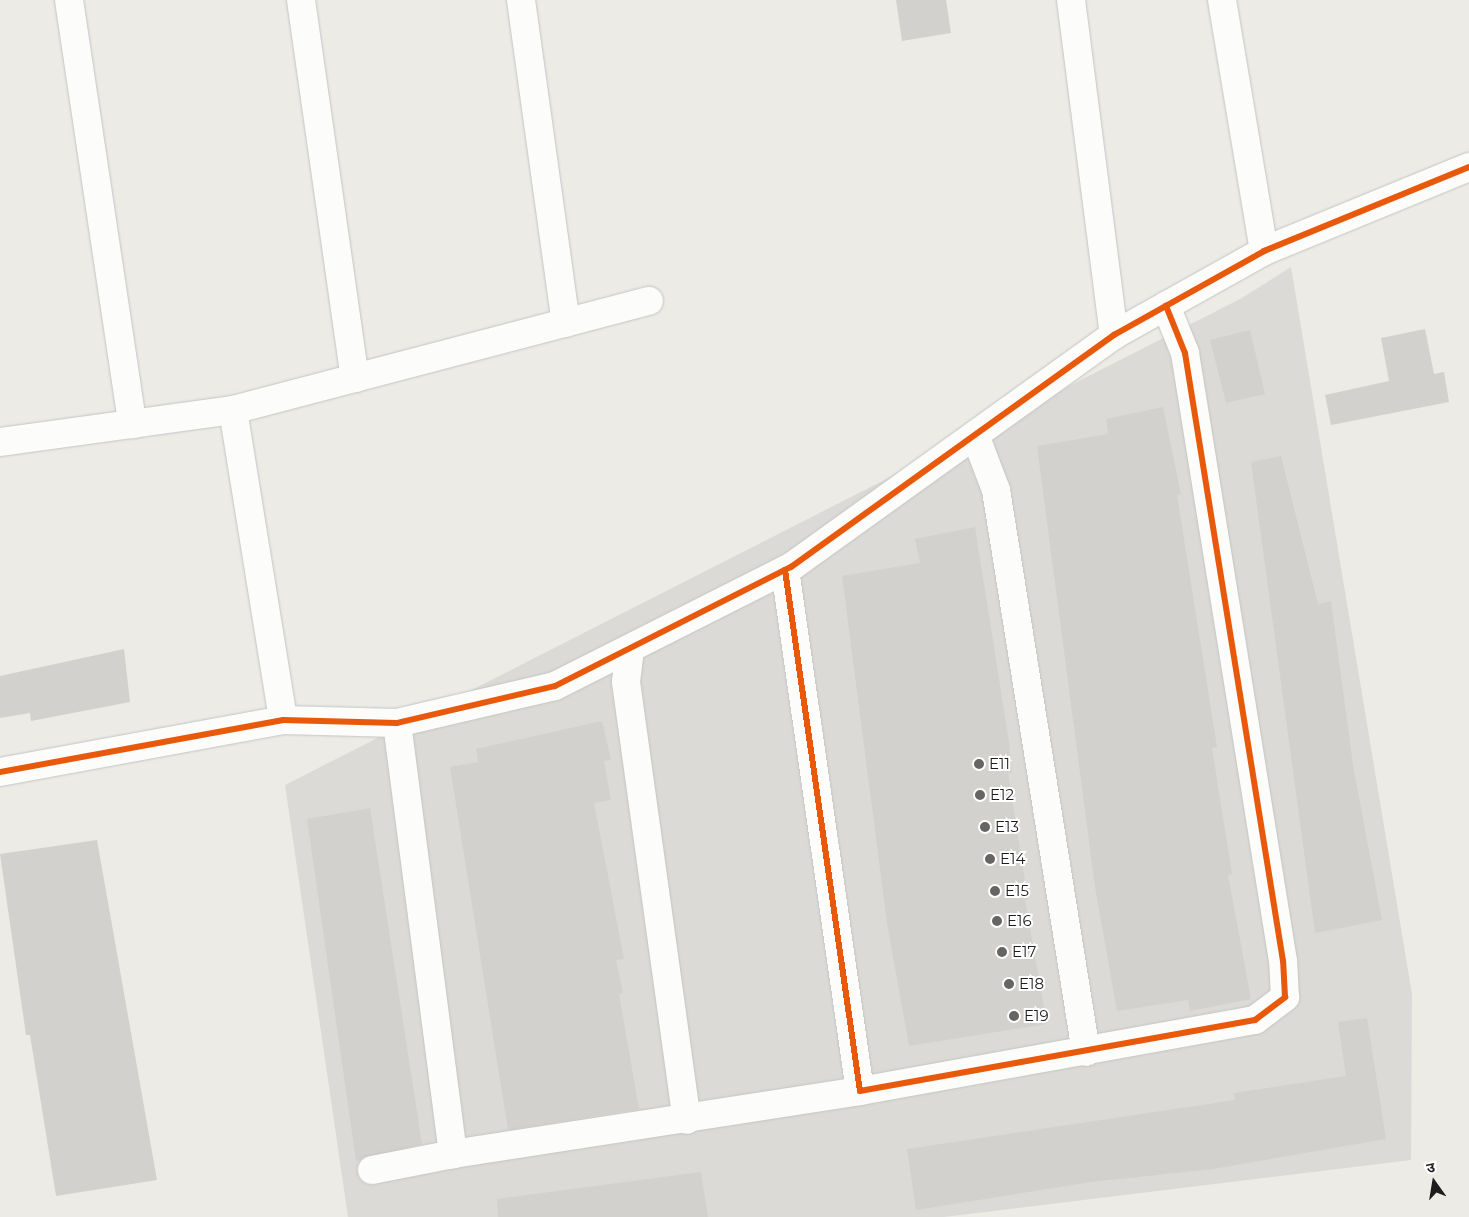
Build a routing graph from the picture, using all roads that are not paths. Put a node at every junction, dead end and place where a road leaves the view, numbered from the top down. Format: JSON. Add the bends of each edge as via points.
{"nodes":[{"id":1,"x":69,"y":0,"type":"edge"},
{"id":2,"x":301,"y":0,"type":"edge"},
{"id":3,"x":521,"y":0,"type":"edge"},
{"id":4,"x":1071,"y":0,"type":"edge"},
{"id":5,"x":1222,"y":0,"type":"edge"},
{"id":6,"x":1469,"y":166,"type":"edge"},
{"id":7,"x":1264,"y":251,"type":"junction"},
{"id":8,"x":649,"y":301,"type":"dead end"},
{"id":9,"x":1166,"y":306,"type":"junction"},
{"id":10,"x":566,"y":323,"type":"junction"},
{"id":11,"x":1114,"y":335,"type":"junction"},
{"id":12,"x":355,"y":378,"type":"junction"},
{"id":13,"x":233,"y":410,"type":"junction"},
{"id":14,"x":132,"y":424,"type":"junction"},
{"id":15,"x":975,"y":435,"type":"junction"},
{"id":16,"x":0,"y":442,"type":"edge"},
{"id":17,"x":786,"y":570,"type":"junction"},
{"id":18,"x":630,"y":649,"type":"junction"},
{"id":19,"x":283,"y":720,"type":"junction"},
{"id":20,"x":398,"y":723,"type":"junction"},
{"id":21,"x":0,"y":772,"type":"edge"},
{"id":22,"x":1086,"y":1052,"type":"junction"},
{"id":23,"x":860,"y":1091,"type":"junction"},
{"id":24,"x":687,"y":1120,"type":"junction"},
{"id":25,"x":452,"y":1154,"type":"junction"},
{"id":26,"x":372,"y":1170,"type":"dead end"}],
"edges":[{"from":1,"to":14,"type":"street"},
{"from":2,"to":12,"type":"street"},
{"from":3,"to":10,"type":"street"},
{"from":4,"to":11,"type":"street"},
{"from":5,"to":7,"type":"street"},
{"from":6,"to":7,"type":"street"},
{"from":7,"to":9,"type":"street"},
{"from":8,"to":10,"type":"street"},
{"from":9,"to":11,"type":"street"},
{"from":9,"to":22,"type":"street","via":[[1184,353],[1285,997],[1255,1020]]},
{"from":10,"to":12,"type":"street"},
{"from":11,"to":15,"type":"street"},
{"from":12,"to":13,"type":"street"},
{"from":13,"to":14,"type":"street"},
{"from":13,"to":19,"type":"street"},
{"from":14,"to":16,"type":"street"},
{"from":15,"to":17,"type":"street"},
{"from":15,"to":22,"type":"street","via":[[996,490]]},
{"from":17,"to":18,"type":"street"},
{"from":17,"to":23,"type":"street"},
{"from":18,"to":20,"type":"street","via":[[555,686]]},
{"from":18,"to":24,"type":"street","via":[[626,682]]},
{"from":19,"to":20,"type":"street"},
{"from":19,"to":21,"type":"street"},
{"from":20,"to":25,"type":"street"},
{"from":22,"to":23,"type":"street"},
{"from":23,"to":24,"type":"street"},
{"from":24,"to":25,"type":"street"},
{"from":25,"to":26,"type":"street"}]}
